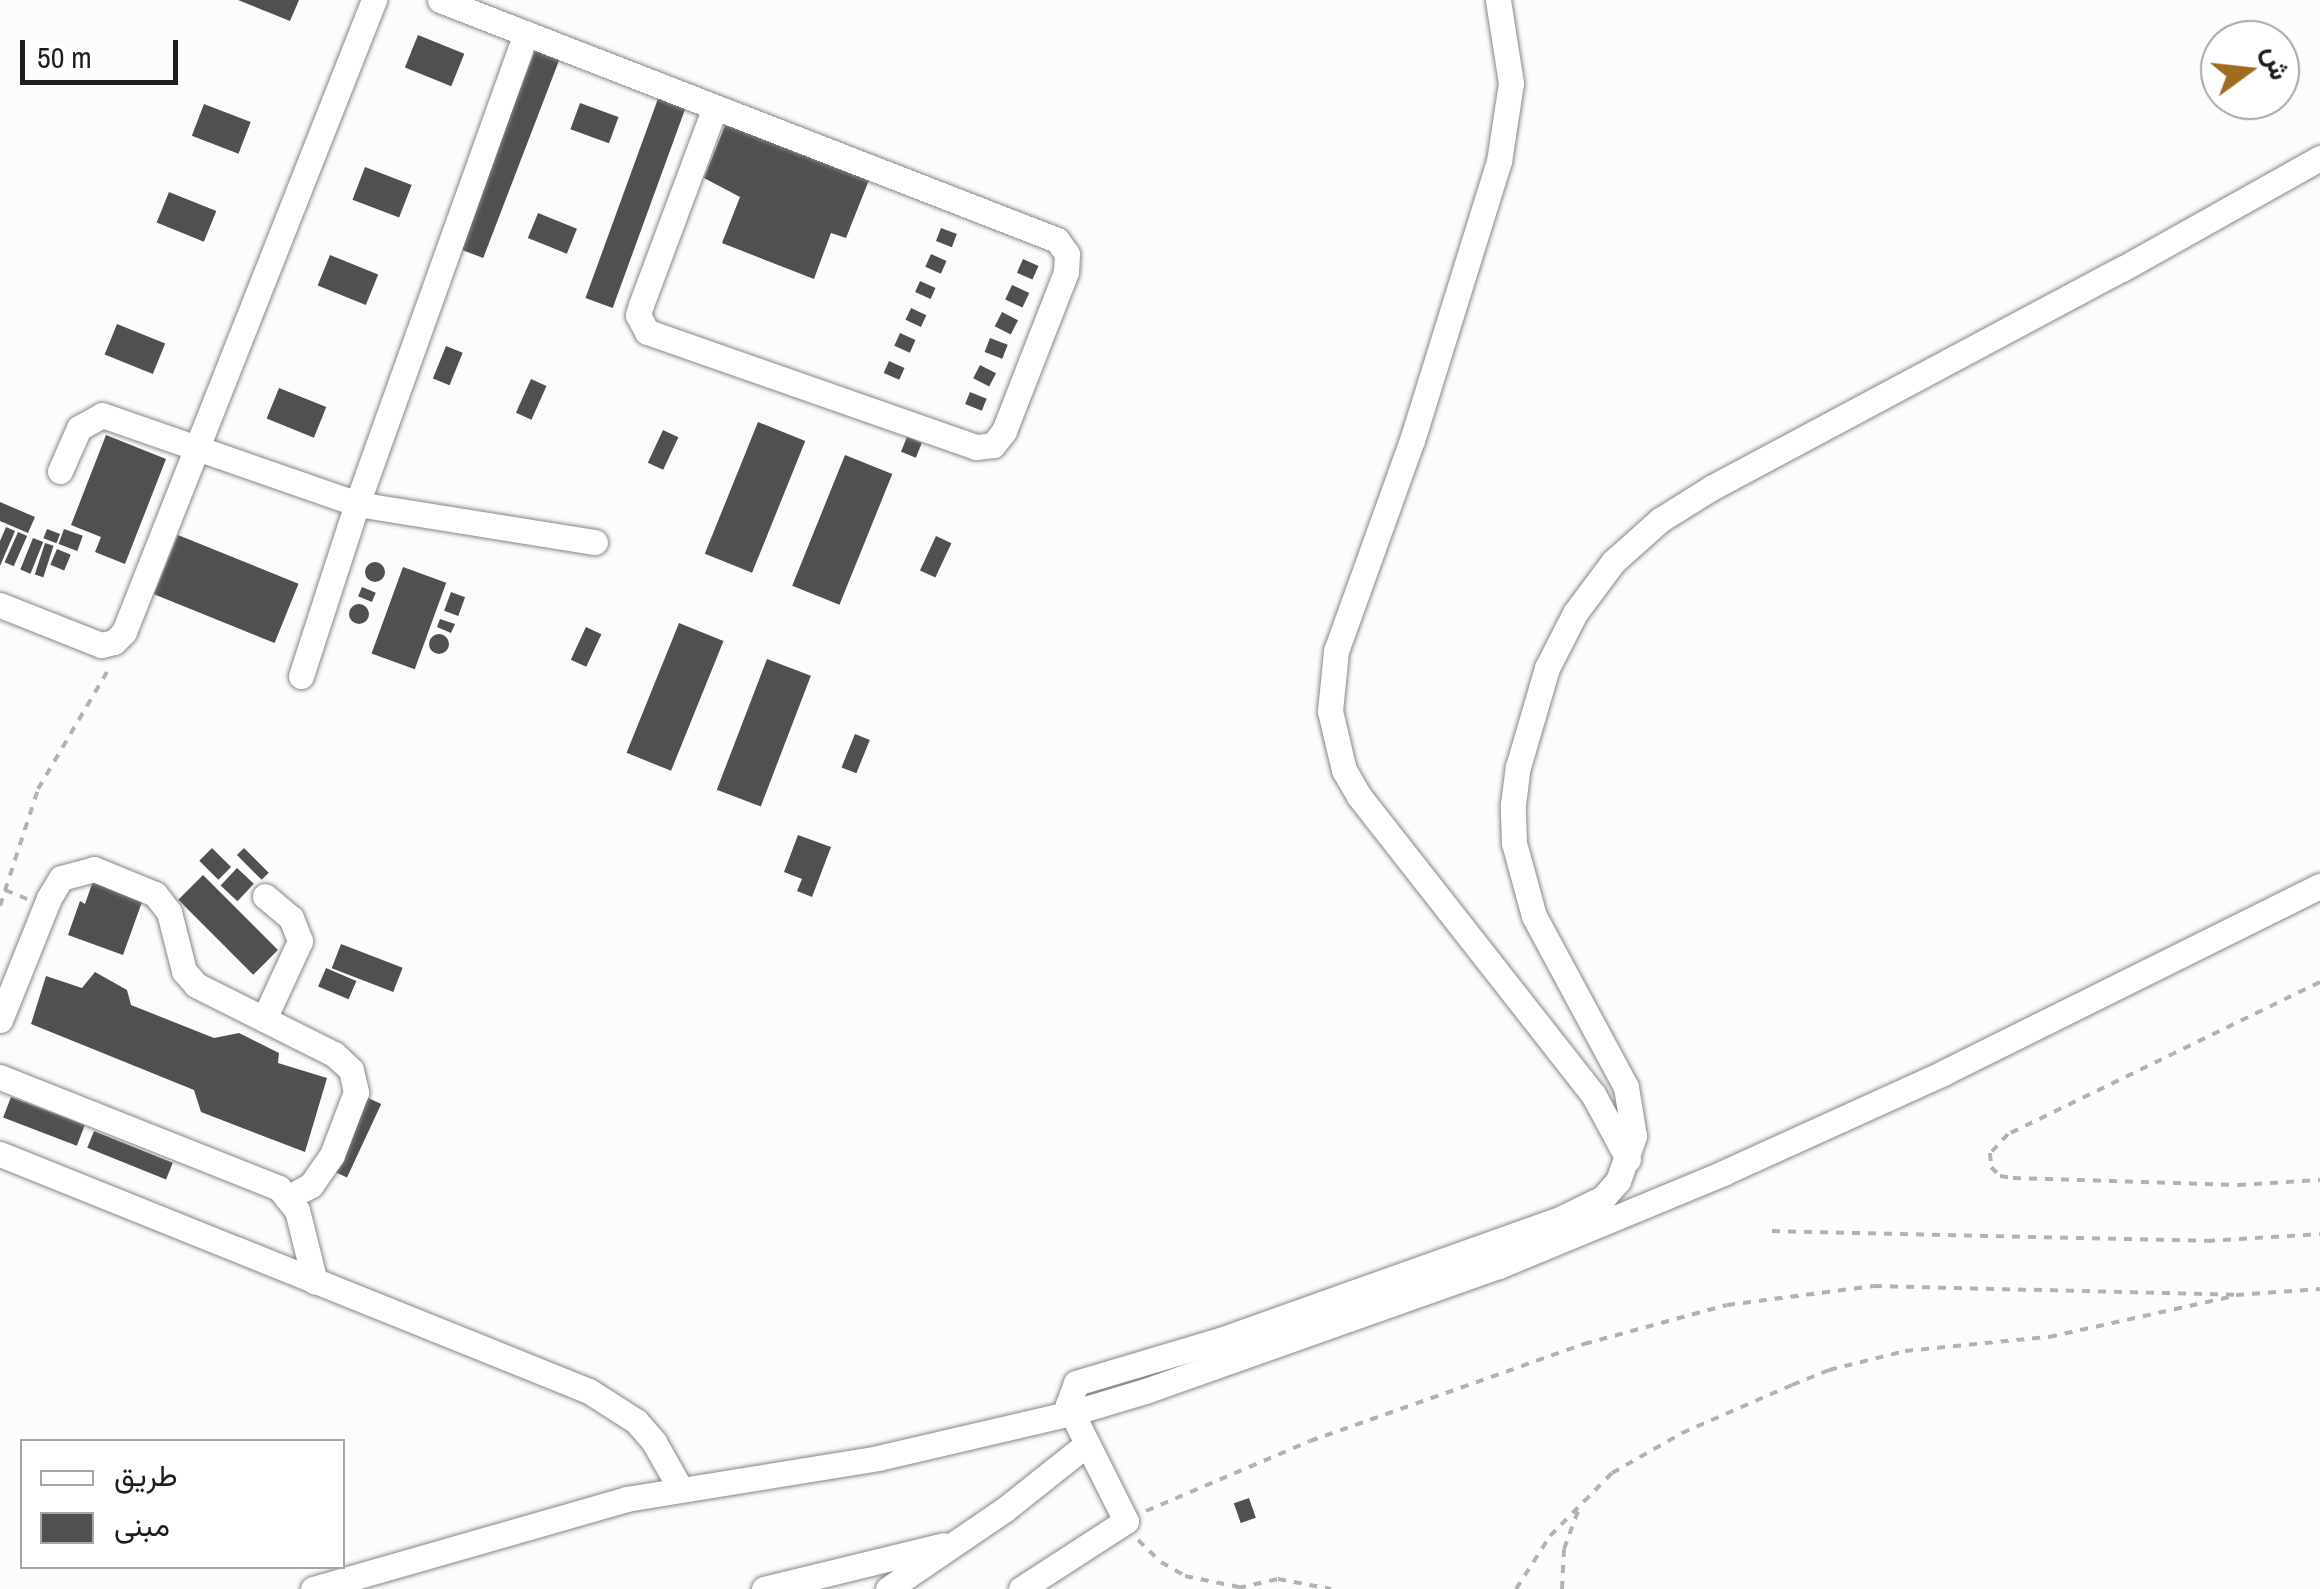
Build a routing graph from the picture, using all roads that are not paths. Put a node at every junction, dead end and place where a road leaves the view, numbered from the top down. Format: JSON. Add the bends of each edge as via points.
{"nodes":[{"id":1,"x":374,"y":0,"type":"edge"},
{"id":2,"x":440,"y":0,"type":"edge"},
{"id":3,"x":1498,"y":0,"type":"edge"},
{"id":4,"x":526,"y":34,"type":"junction"},
{"id":5,"x":715,"y":107,"type":"junction"},
{"id":6,"x":2320,"y":158,"type":"edge"},
{"id":7,"x":195,"y":448,"type":"junction"},
{"id":8,"x":60,"y":471,"type":"dead end"},
{"id":9,"x":357,"y":504,"type":"junction"},
{"id":10,"x":595,"y":542,"type":"dead end"},
{"id":11,"x":0,"y":605,"type":"edge"},
{"id":12,"x":301,"y":676,"type":"dead end"},
{"id":13,"x":2320,"y":886,"type":"edge"},
{"id":14,"x":264,"y":896,"type":"dead end"},
{"id":15,"x":264,"y":1019,"type":"junction"},
{"id":16,"x":0,"y":1020,"type":"edge"},
{"id":17,"x":0,"y":1077,"type":"edge"},
{"id":18,"x":0,"y":1154,"type":"edge"},
{"id":19,"x":1628,"y":1161,"type":"junction"},
{"id":20,"x":289,"y":1197,"type":"junction"},
{"id":21,"x":315,"y":1282,"type":"junction"},
{"id":22,"x":1072,"y":1413,"type":"junction"},
{"id":23,"x":1087,"y":1444,"type":"junction"},
{"id":24,"x":680,"y":1488,"type":"junction"},
{"id":25,"x":961,"y":1540,"type":"junction"},
{"id":26,"x":313,"y":1589,"type":"edge"},
{"id":27,"x":764,"y":1589,"type":"edge"},
{"id":28,"x":888,"y":1589,"type":"edge"},
{"id":29,"x":1021,"y":1589,"type":"edge"}],
"edges":[{"from":1,"to":7,"type":"lane"},
{"from":2,"to":4,"type":"lane"},
{"from":3,"to":19,"type":"lane","via":[[1511,83],[1499,161],[1412,440],[1336,651],[1330,711],[1344,770],[1359,796],[1593,1094]]},
{"from":4,"to":5,"type":"lane"},
{"from":4,"to":9,"type":"lane"},
{"from":5,"to":5,"type":"lane","via":[[1063,246],[1066,272],[1004,431],[993,444],[976,448],[647,332],[640,324],[640,305]]},
{"from":6,"to":19,"type":"lane","via":[[1700,495],[1613,562],[1576,613],[1546,668],[1518,767],[1514,843],[1534,916],[1626,1087],[1634,1136]]},
{"from":7,"to":8,"type":"lane","via":[[111,416],[92,416],[79,428]]},
{"from":7,"to":9,"type":"lane"},
{"from":7,"to":11,"type":"lane","via":[[120,638],[101,644]]},
{"from":9,"to":10,"type":"lane"},
{"from":9,"to":12,"type":"lane"},
{"from":13,"to":22,"type":"lane","via":[[1943,1073],[1643,1207],[1499,1266]]},
{"from":14,"to":15,"type":"lane","via":[[292,918],[300,942]]},
{"from":15,"to":16,"type":"lane","via":[[190,978],[170,912],[155,894],[82,868],[54,887]]},
{"from":15,"to":20,"type":"lane","via":[[344,1061],[356,1080],[354,1103],[326,1166]]},
{"from":17,"to":20,"type":"lane","via":[[266,1180]]},
{"from":18,"to":21,"type":"lane"},
{"from":19,"to":22,"type":"lane","via":[[1603,1198],[1562,1218],[1220,1340],[1086,1378],[1070,1393]]},
{"from":20,"to":21,"type":"lane"},
{"from":21,"to":24,"type":"lane","via":[[614,1404],[654,1442]]},
{"from":22,"to":23,"type":"lane"},
{"from":22,"to":24,"type":"lane","via":[[878,1458]]},
{"from":23,"to":25,"type":"lane"},
{"from":23,"to":29,"type":"lane","via":[[1126,1521]]},
{"from":24,"to":26,"type":"lane"},
{"from":25,"to":27,"type":"lane"},
{"from":25,"to":28,"type":"lane"}]}
